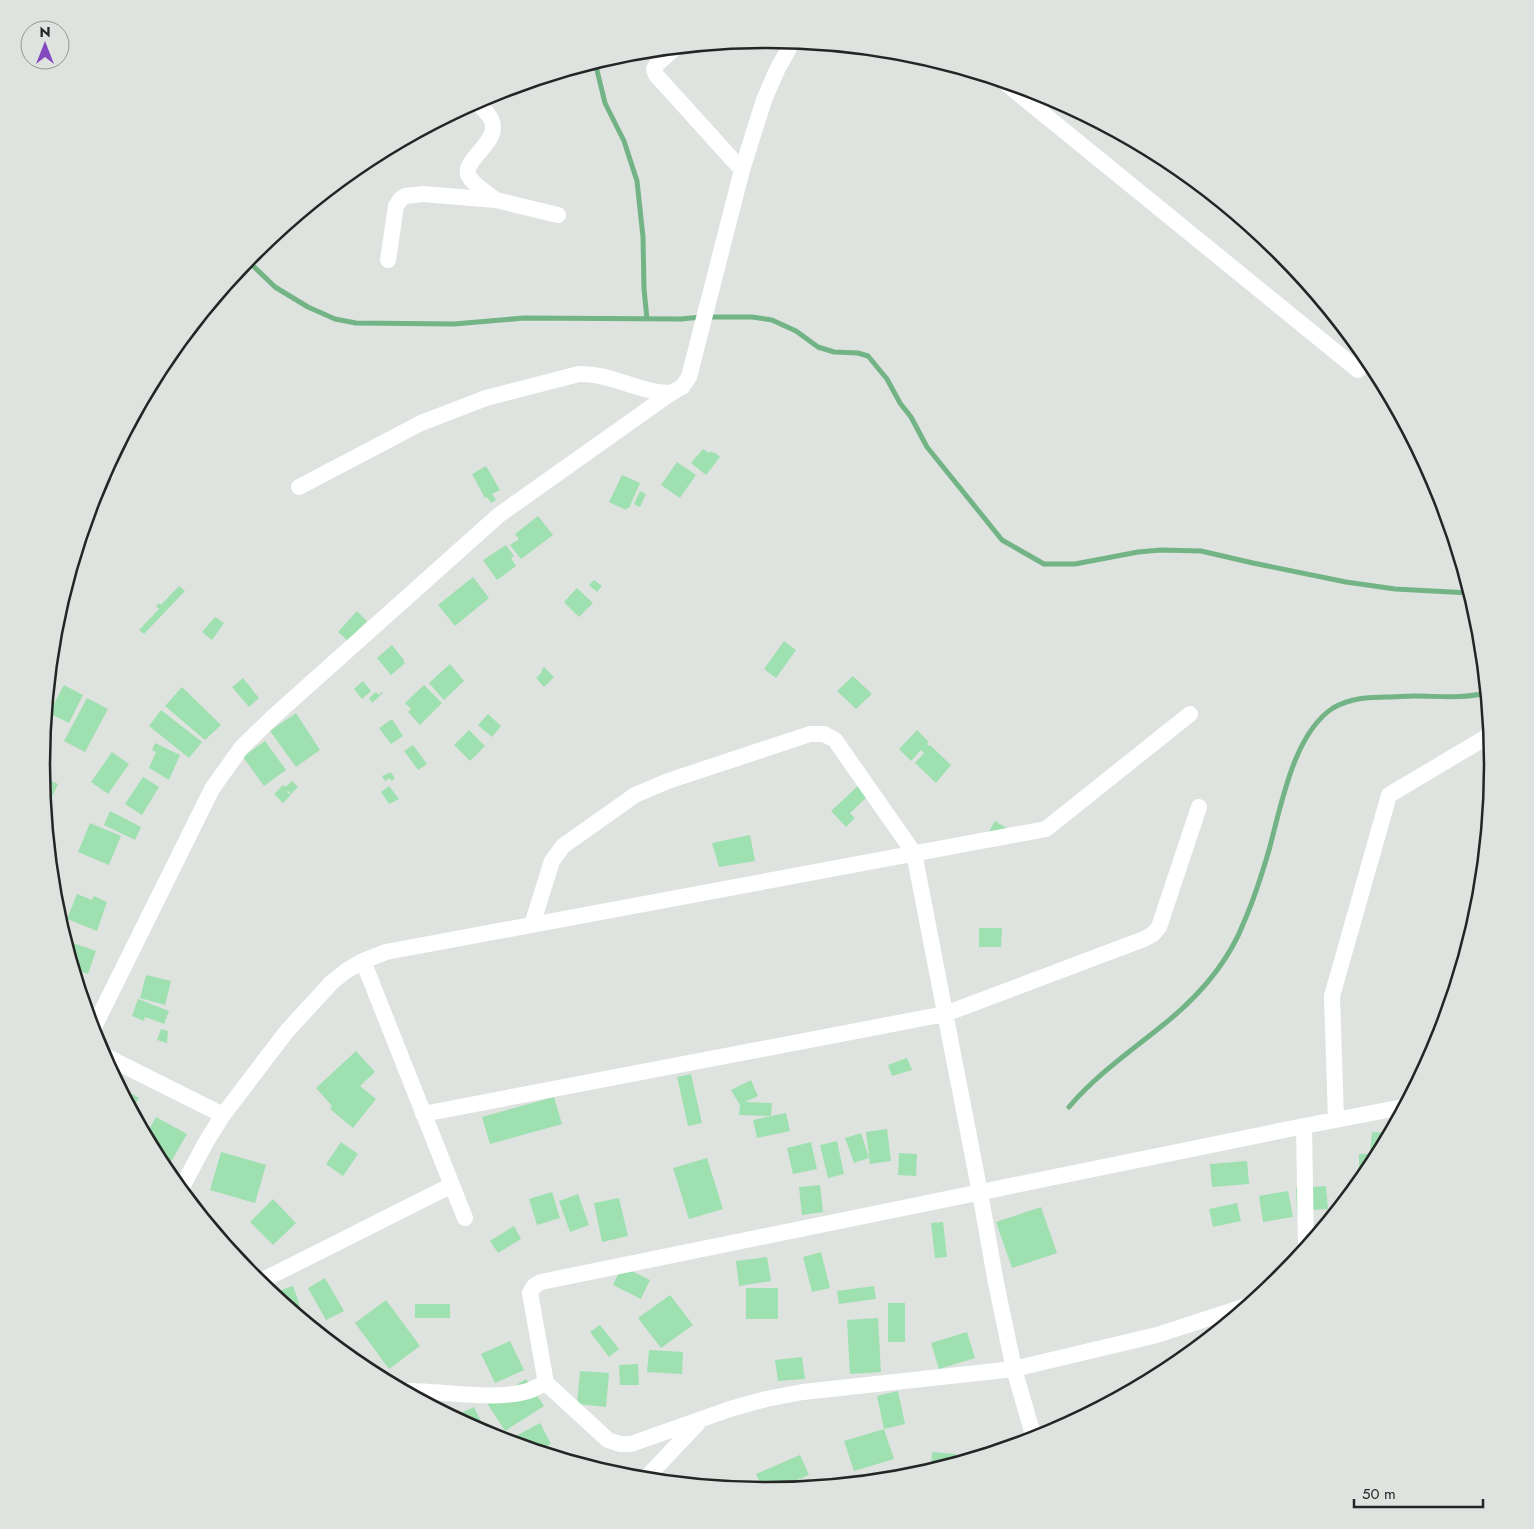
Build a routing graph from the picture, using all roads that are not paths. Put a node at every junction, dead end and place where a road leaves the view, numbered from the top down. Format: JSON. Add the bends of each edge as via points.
{"nodes":[{"id":1,"x":789,"y":48,"type":"edge"},
{"id":2,"x":667,"y":55,"type":"edge"},
{"id":3,"x":1019,"y":94,"type":"edge"},
{"id":4,"x":481,"y":107,"type":"edge"},
{"id":5,"x":742,"y":170,"type":"junction"},
{"id":6,"x":496,"y":200,"type":"junction"},
{"id":7,"x":558,"y":215,"type":"dead end"},
{"id":8,"x":388,"y":260,"type":"dead end"},
{"id":9,"x":1358,"y":370,"type":"dead end"},
{"id":10,"x":671,"y":393,"type":"junction"},
{"id":11,"x":299,"y":487,"type":"dead end"},
{"id":12,"x":1190,"y":714,"type":"dead end"},
{"id":13,"x":1483,"y":739,"type":"edge"},
{"id":14,"x":1199,"y":807,"type":"dead end"},
{"id":15,"x":914,"y":853,"type":"junction"},
{"id":16,"x":532,"y":925,"type":"junction"},
{"id":17,"x":363,"y":961,"type":"junction"},
{"id":18,"x":946,"y":1014,"type":"junction"},
{"id":19,"x":98,"y":1020,"type":"edge"},
{"id":20,"x":115,"y":1061,"type":"edge"},
{"id":21,"x":1396,"y":1108,"type":"edge"},
{"id":22,"x":423,"y":1114,"type":"junction"},
{"id":23,"x":223,"y":1115,"type":"junction"},
{"id":24,"x":1336,"y":1120,"type":"junction"},
{"id":25,"x":1304,"y":1126,"type":"junction"},
{"id":26,"x":185,"y":1182,"type":"edge"},
{"id":27,"x":452,"y":1186,"type":"junction"},
{"id":28,"x":980,"y":1193,"type":"junction"},
{"id":29,"x":464,"y":1218,"type":"dead end"},
{"id":30,"x":1306,"y":1237,"type":"edge"},
{"id":31,"x":267,"y":1278,"type":"edge"},
{"id":32,"x":1231,"y":1311,"type":"edge"},
{"id":33,"x":1014,"y":1369,"type":"junction"},
{"id":34,"x":546,"y":1383,"type":"junction"},
{"id":35,"x":419,"y":1391,"type":"edge"},
{"id":36,"x":700,"y":1420,"type":"junction"},
{"id":37,"x":1032,"y":1430,"type":"edge"},
{"id":38,"x":652,"y":1472,"type":"edge"}],
"edges":[{"from":1,"to":5,"type":"street","via":[[768,92]]},
{"from":2,"to":5,"type":"street","via":[[657,64],[656,75]]},
{"from":3,"to":9,"type":"street"},
{"from":4,"to":6,"type":"street","via":[[491,118],[493,133],[468,168],[468,174]]},
{"from":5,"to":10,"type":"street","via":[[688,377],[682,387]]},
{"from":6,"to":7,"type":"street"},
{"from":6,"to":8,"type":"street","via":[[423,194],[405,196],[396,206]]},
{"from":10,"to":11,"type":"street","via":[[657,393],[592,374],[579,374],[486,398],[421,423]]},
{"from":10,"to":19,"type":"street","via":[[499,515],[241,748],[212,789]]},
{"from":12,"to":15,"type":"street","via":[[1046,829]]},
{"from":13,"to":24,"type":"street","via":[[1389,795],[1332,996]]},
{"from":14,"to":18,"type":"street","via":[[1159,927],[1153,934]]},
{"from":15,"to":16,"type":"street"},
{"from":15,"to":16,"type":"street","via":[[836,740],[824,734],[810,734],[668,781],[606,814],[557,852]]},
{"from":15,"to":18,"type":"street"},
{"from":16,"to":17,"type":"street","via":[[386,952]]},
{"from":17,"to":22,"type":"street"},
{"from":17,"to":23,"type":"street","via":[[332,982],[287,1031]]},
{"from":18,"to":22,"type":"street"},
{"from":18,"to":28,"type":"street"},
{"from":20,"to":23,"type":"street"},
{"from":21,"to":24,"type":"street"},
{"from":22,"to":27,"type":"street"},
{"from":23,"to":26,"type":"street"},
{"from":24,"to":25,"type":"street"},
{"from":25,"to":28,"type":"street"},
{"from":25,"to":30,"type":"street"},
{"from":27,"to":29,"type":"street"},
{"from":27,"to":31,"type":"street"},
{"from":28,"to":33,"type":"street"},
{"from":28,"to":34,"type":"street","via":[[541,1282],[530,1293]]},
{"from":32,"to":33,"type":"street","via":[[1157,1335]]},
{"from":33,"to":36,"type":"street","via":[[803,1392],[766,1399]]},
{"from":33,"to":37,"type":"street"},
{"from":34,"to":35,"type":"street","via":[[510,1394]]},
{"from":34,"to":36,"type":"street","via":[[608,1440],[620,1444],[631,1444]]},
{"from":36,"to":38,"type":"street"}]}
